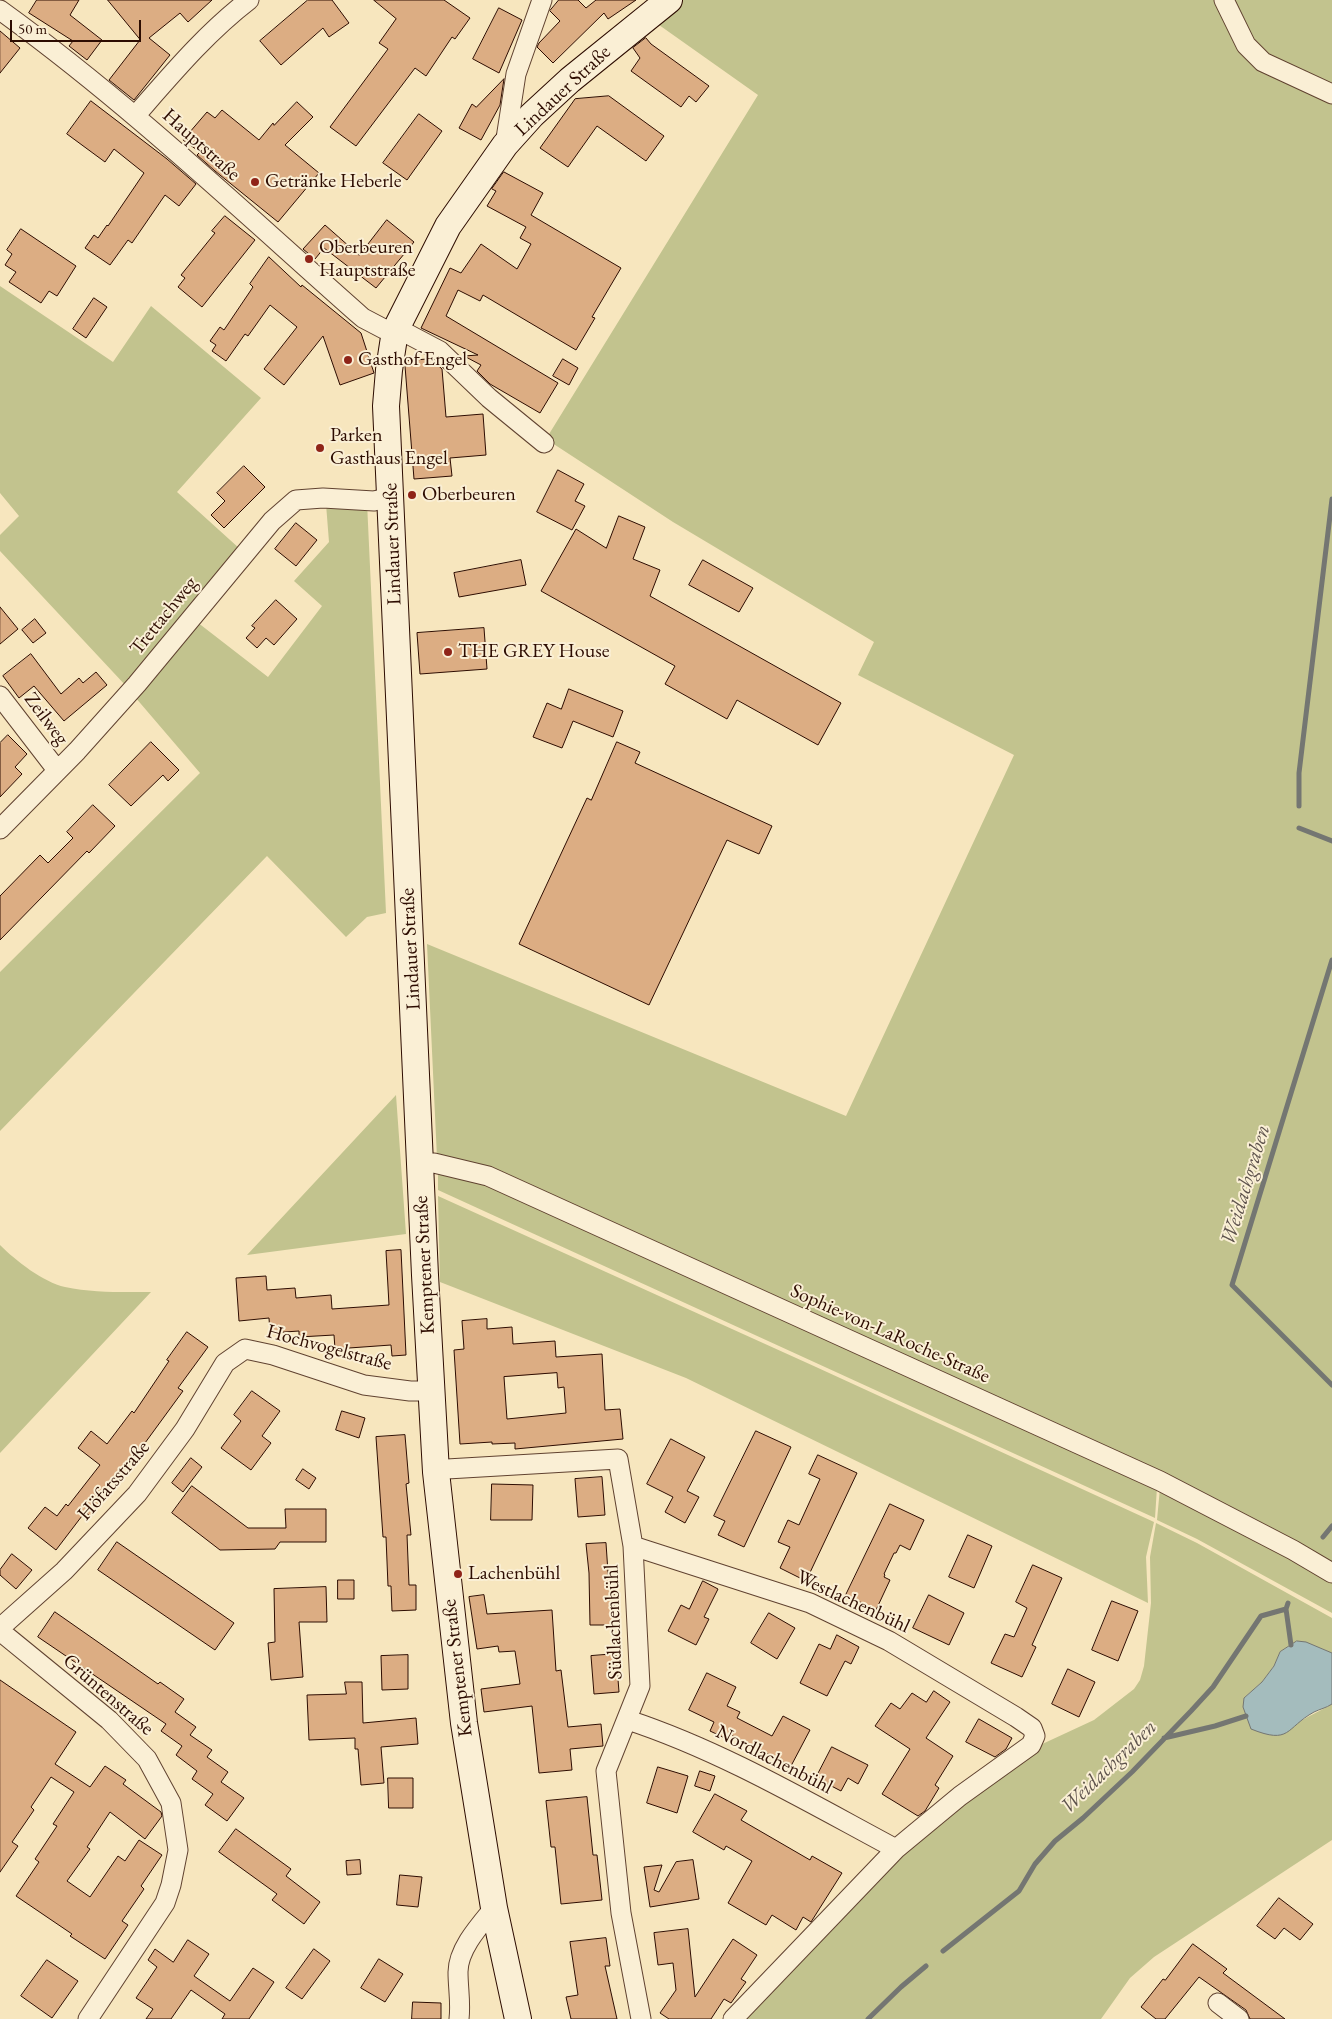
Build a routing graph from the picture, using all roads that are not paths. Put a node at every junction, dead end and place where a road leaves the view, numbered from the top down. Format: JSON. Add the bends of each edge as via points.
{"nodes":[{"id":1,"x":249,"y":0,"type":"edge"},
{"id":2,"x":542,"y":0,"type":"edge"},
{"id":3,"x":669,"y":0,"type":"edge"},
{"id":4,"x":1224,"y":0,"type":"edge"},
{"id":5,"x":0,"y":10,"type":"edge"},
{"id":6,"x":1332,"y":94,"type":"edge"},
{"id":7,"x":134,"y":116,"type":"junction"},
{"id":8,"x":505,"y":145,"type":"junction"},
{"id":9,"x":395,"y":331,"type":"junction"},
{"id":10,"x":544,"y":443,"type":"dead end"},
{"id":11,"x":391,"y":498,"type":"junction"},
{"id":12,"x":0,"y":696,"type":"edge"},
{"id":13,"x":56,"y":770,"type":"junction"},
{"id":14,"x":0,"y":829,"type":"edge"},
{"id":15,"x":420,"y":1164,"type":"junction"},
{"id":16,"x":245,"y":1350,"type":"joint"},
{"id":17,"x":430,"y":1391,"type":"junction"},
{"id":18,"x":436,"y":1472,"type":"junction"},
{"id":19,"x":633,"y":1546,"type":"junction"},
{"id":20,"x":1332,"y":1573,"type":"edge"},
{"id":21,"x":0,"y":1630,"type":"edge"},
{"id":22,"x":628,"y":1720,"type":"junction"},
{"id":23,"x":896,"y":1849,"type":"junction"},
{"id":24,"x":494,"y":1908,"type":"junction"},
{"id":25,"x":1218,"y":2003,"type":"dead end"},
{"id":26,"x":88,"y":2019,"type":"edge"},
{"id":27,"x":460,"y":2019,"type":"edge"},
{"id":28,"x":518,"y":2019,"type":"edge"},
{"id":29,"x":641,"y":2019,"type":"edge"},
{"id":30,"x":733,"y":2019,"type":"edge"},
{"id":31,"x":1239,"y":2019,"type":"edge"}],
"edges":[{"from":1,"to":7,"type":"street","via":[[189,55]]},
{"from":2,"to":8,"type":"street","via":[[516,74]]},
{"from":3,"to":8,"type":"main road","name":"Lindauer Straße","via":[[570,80]]},
{"from":4,"to":6,"type":"street","via":[[1246,45],[1264,62]]},
{"from":5,"to":7,"type":"street","name":"Hauptstraße","via":[[42,40]]},
{"from":7,"to":9,"type":"street","name":"Hauptstraße","via":[[363,318]]},
{"from":8,"to":9,"type":"main road","name":"Lindauer Straße","via":[[448,226]]},
{"from":9,"to":10,"type":"street","name":"Hauptstraße","via":[[404,332],[440,351]]},
{"from":9,"to":11,"type":"main road","name":"Lindauer Straße","via":[[386,406]]},
{"from":11,"to":13,"type":"street","name":"Trettachweg","via":[[374,501],[296,500],[272,521],[137,684]]},
{"from":11,"to":15,"type":"main road","name":"Lindauer Straße"},
{"from":12,"to":13,"type":"street","name":"Zeilweg"},
{"from":13,"to":14,"type":"street","name":"Trettachweg"},
{"from":15,"to":17,"type":"main road","name":"Kemptener Straße"},
{"from":15,"to":20,"type":"street","name":"Sophie-von-LaRoche-Straße","via":[[434,1163],[498,1180],[1160,1481]]},
{"from":16,"to":17,"type":"street","name":"Hochvogelstraße","via":[[273,1355],[364,1385]]},
{"from":16,"to":21,"type":"street","name":"Höfatsstraße","via":[[225,1363],[185,1429],[137,1494],[64,1571]]},
{"from":17,"to":18,"type":"main road","name":"Kemptener Straße"},
{"from":18,"to":19,"type":"street","name":"Südlachenbühl","via":[[618,1459]]},
{"from":18,"to":24,"type":"main road","name":"Kemptener Straße","via":[[464,1723]]},
{"from":19,"to":22,"type":"street","name":"Südlachenbühl","via":[[640,1686]]},
{"from":19,"to":23,"type":"street","name":"Westlachenbühl","via":[[810,1604],[889,1641],[1032,1728],[1035,1736],[1030,1745],[960,1796]]},
{"from":21,"to":26,"type":"street","name":"Grüntenstraße","via":[[127,1738],[147,1759],[171,1803],[178,1850],[165,1903]]},
{"from":22,"to":23,"type":"street","name":"Nordlachenbühl","via":[[666,1732],[756,1774]]},
{"from":22,"to":29,"type":"street","name":"Südlachenbühl","via":[[606,1771],[621,1913]]},
{"from":23,"to":30,"type":"street"},
{"from":24,"to":27,"type":"street","via":[[466,1943],[457,1970]]},
{"from":24,"to":28,"type":"main road","name":"Kemptener Straße"},
{"from":25,"to":31,"type":"street"}]}
